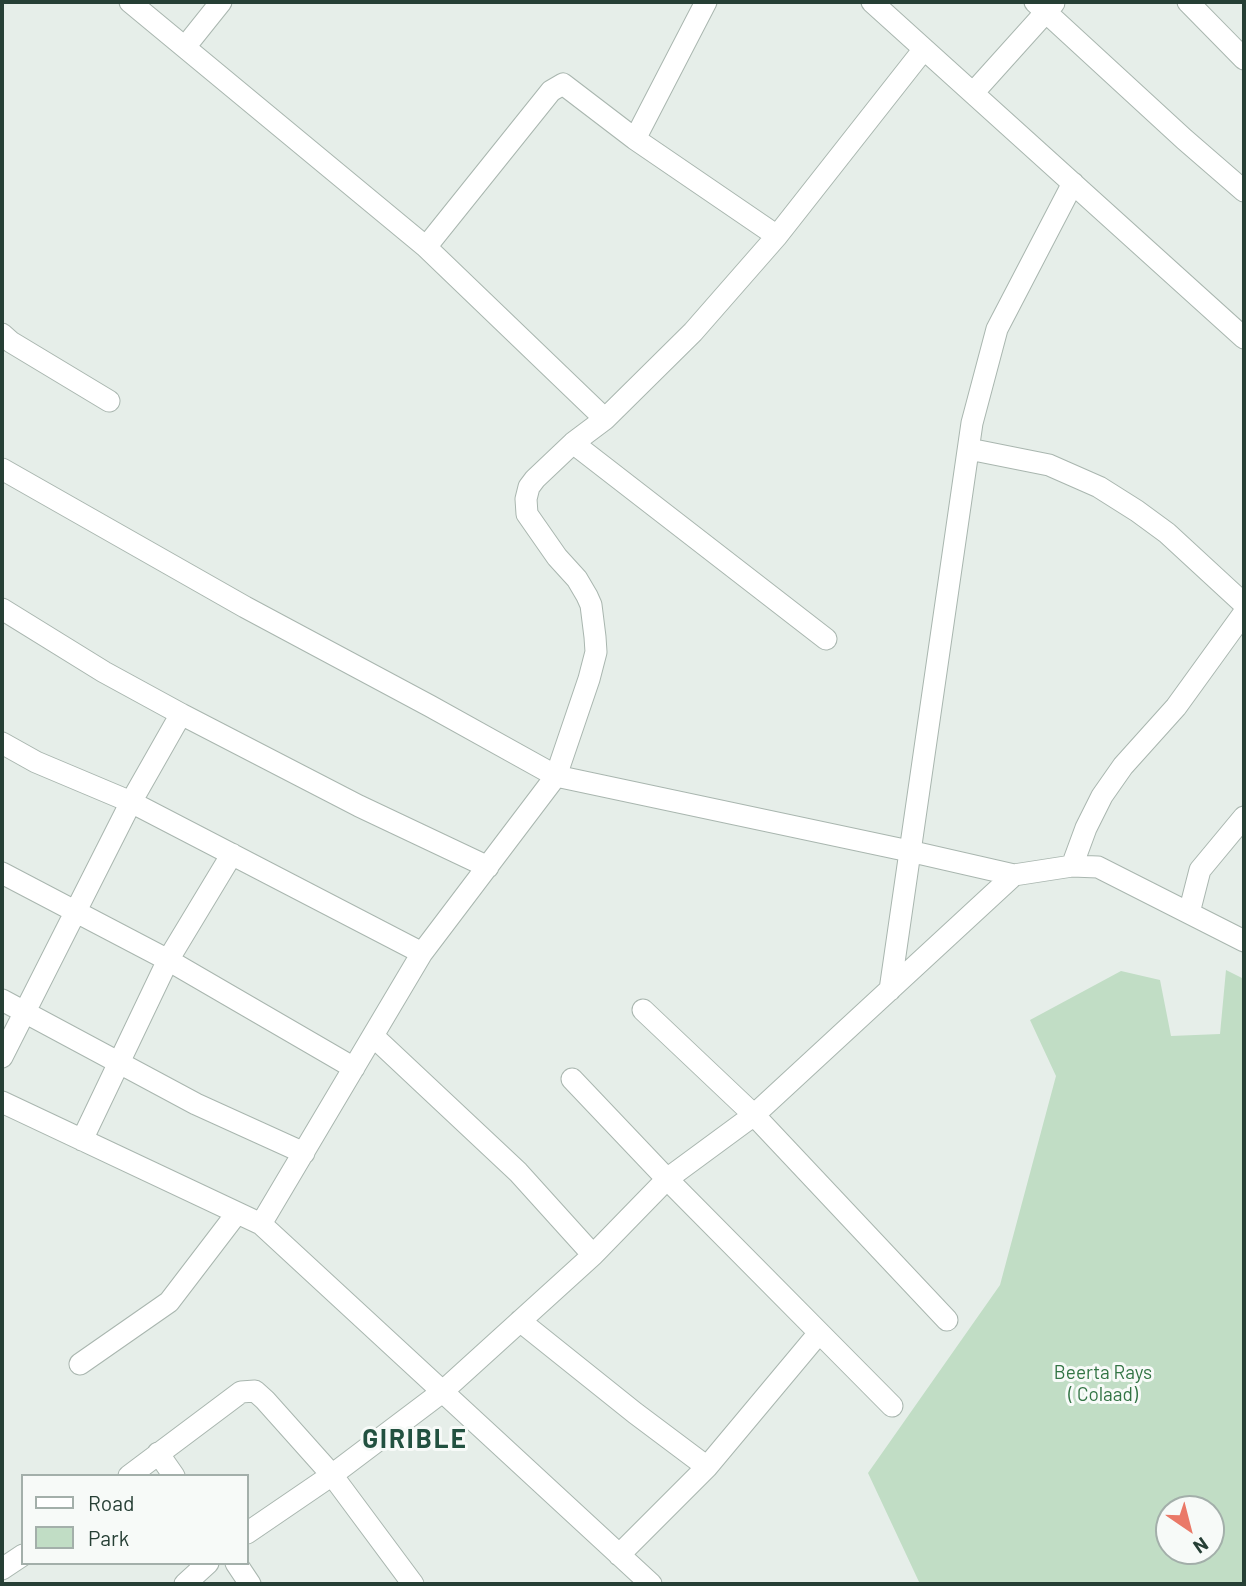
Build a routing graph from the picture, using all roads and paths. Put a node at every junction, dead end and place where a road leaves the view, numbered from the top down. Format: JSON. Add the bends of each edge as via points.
{"nodes":[{"id":1,"x":130,"y":2,"type":"edge"},
{"id":2,"x":221,"y":2,"type":"edge"},
{"id":3,"x":706,"y":2,"type":"edge"},
{"id":4,"x":872,"y":2,"type":"edge"},
{"id":5,"x":1188,"y":2,"type":"edge"},
{"id":6,"x":1046,"y":5,"type":"edge"},
{"id":7,"x":185,"y":47,"type":"junction"},
{"id":8,"x":924,"y":49,"type":"junction"},
{"id":9,"x":1244,"y":59,"type":"edge"},
{"id":10,"x":973,"y":93,"type":"junction"},
{"id":11,"x":635,"y":139,"type":"junction"},
{"id":12,"x":1073,"y":183,"type":"junction"},
{"id":13,"x":1244,"y":191,"type":"edge"},
{"id":14,"x":777,"y":236,"type":"junction"},
{"id":15,"x":426,"y":247,"type":"junction"},
{"id":16,"x":2,"y":334,"type":"edge"},
{"id":17,"x":1244,"y":338,"type":"edge"},
{"id":18,"x":108,"y":401,"type":"dead end"},
{"id":19,"x":605,"y":419,"type":"junction"},
{"id":20,"x":573,"y":443,"type":"junction"},
{"id":21,"x":969,"y":449,"type":"junction"},
{"id":22,"x":2,"y":469,"type":"edge"},
{"id":23,"x":1244,"y":604,"type":"edge"},
{"id":24,"x":2,"y":609,"type":"edge"},
{"id":25,"x":1244,"y":613,"type":"edge"},
{"id":26,"x":826,"y":639,"type":"dead end"},
{"id":27,"x":181,"y":714,"type":"junction"},
{"id":28,"x":2,"y":743,"type":"edge"},
{"id":29,"x":556,"y":776,"type":"junction"},
{"id":30,"x":131,"y":802,"type":"junction"},
{"id":31,"x":1244,"y":817,"type":"edge"},
{"id":32,"x":909,"y":850,"type":"junction"},
{"id":33,"x":232,"y":854,"type":"junction"},
{"id":34,"x":1072,"y":866,"type":"junction"},
{"id":35,"x":488,"y":867,"type":"junction"},
{"id":36,"x":2,"y":873,"type":"edge"},
{"id":37,"x":1014,"y":875,"type":"junction"},
{"id":38,"x":74,"y":911,"type":"junction"},
{"id":39,"x":1189,"y":913,"type":"junction"},
{"id":40,"x":1244,"y":941,"type":"edge"},
{"id":41,"x":422,"y":953,"type":"junction"},
{"id":42,"x":168,"y":960,"type":"junction"},
{"id":43,"x":890,"y":990,"type":"junction"},
{"id":44,"x":2,"y":1000,"type":"edge"},
{"id":45,"x":643,"y":1010,"type":"dead end"},
{"id":46,"x":24,"y":1012,"type":"junction"},
{"id":47,"x":373,"y":1036,"type":"junction"},
{"id":48,"x":2,"y":1057,"type":"edge"},
{"id":49,"x":120,"y":1063,"type":"junction"},
{"id":50,"x":354,"y":1068,"type":"junction"},
{"id":51,"x":572,"y":1079,"type":"dead end"},
{"id":52,"x":7,"y":1111,"type":"edge"},
{"id":53,"x":754,"y":1115,"type":"junction"},
{"id":54,"x":82,"y":1140,"type":"junction"},
{"id":55,"x":304,"y":1153,"type":"junction"},
{"id":56,"x":667,"y":1179,"type":"junction"},
{"id":57,"x":237,"y":1213,"type":"junction"},
{"id":58,"x":261,"y":1224,"type":"junction"},
{"id":59,"x":593,"y":1255,"type":"junction"},
{"id":60,"x":947,"y":1320,"type":"dead end"},
{"id":61,"x":520,"y":1321,"type":"junction"},
{"id":62,"x":819,"y":1333,"type":"junction"},
{"id":63,"x":80,"y":1364,"type":"dead end"},
{"id":64,"x":442,"y":1392,"type":"junction"},
{"id":65,"x":892,"y":1406,"type":"dead end"},
{"id":66,"x":158,"y":1453,"type":"junction"},
{"id":67,"x":707,"y":1467,"type":"junction"},
{"id":68,"x":132,"y":1474,"type":"edge"},
{"id":69,"x":173,"y":1474,"type":"edge"},
{"id":70,"x":332,"y":1475,"type":"junction"},
{"id":71,"x":248,"y":1532,"type":"edge"},
{"id":72,"x":619,"y":1555,"type":"junction"},
{"id":73,"x":21,"y":1557,"type":"edge"},
{"id":74,"x":206,"y":1565,"type":"edge"},
{"id":75,"x":237,"y":1565,"type":"edge"},
{"id":76,"x":2,"y":1569,"type":"edge"},
{"id":77,"x":185,"y":1584,"type":"edge"},
{"id":78,"x":250,"y":1584,"type":"edge"},
{"id":79,"x":413,"y":1584,"type":"edge"},
{"id":80,"x":651,"y":1584,"type":"edge"}],
"edges":[{"from":1,"to":7,"type":"street"},
{"from":2,"to":7,"type":"street"},
{"from":3,"to":11,"type":"street"},
{"from":4,"to":8,"type":"street"},
{"from":5,"to":9,"type":"street"},
{"from":6,"to":10,"type":"street"},
{"from":6,"to":13,"type":"street"},
{"from":7,"to":15,"type":"street"},
{"from":8,"to":10,"type":"street"},
{"from":8,"to":14,"type":"street"},
{"from":10,"to":12,"type":"street"},
{"from":11,"to":14,"type":"street"},
{"from":11,"to":15,"type":"street","via":[[569,87],[557,86]]},
{"from":12,"to":17,"type":"street"},
{"from":12,"to":21,"type":"street","via":[[997,329]]},
{"from":14,"to":19,"type":"street","via":[[693,332]]},
{"from":15,"to":19,"type":"street"},
{"from":16,"to":18,"type":"street"},
{"from":19,"to":20,"type":"street"},
{"from":20,"to":26,"type":"street"},
{"from":20,"to":29,"type":"street","via":[[529,487],[526,499],[527,514],[587,596],[595,636],[589,679]]},
{"from":21,"to":23,"type":"street","via":[[1049,464],[1099,487],[1167,533]]},
{"from":21,"to":32,"type":"street"},
{"from":22,"to":29,"type":"street"},
{"from":24,"to":27,"type":"street"},
{"from":25,"to":34,"type":"street","via":[[1176,708],[1102,796]]},
{"from":27,"to":30,"type":"street"},
{"from":27,"to":35,"type":"street"},
{"from":28,"to":30,"type":"street"},
{"from":29,"to":32,"type":"street"},
{"from":29,"to":35,"type":"street"},
{"from":30,"to":33,"type":"street"},
{"from":30,"to":38,"type":"street"},
{"from":31,"to":39,"type":"street","via":[[1200,870]]},
{"from":32,"to":37,"type":"street"},
{"from":32,"to":43,"type":"street"},
{"from":33,"to":41,"type":"street"},
{"from":33,"to":42,"type":"street"},
{"from":34,"to":37,"type":"street"},
{"from":34,"to":39,"type":"street","via":[[1098,867]]},
{"from":35,"to":41,"type":"street"},
{"from":36,"to":38,"type":"street"},
{"from":37,"to":43,"type":"street"},
{"from":38,"to":42,"type":"street"},
{"from":38,"to":46,"type":"street"},
{"from":39,"to":40,"type":"street"},
{"from":41,"to":47,"type":"street"},
{"from":42,"to":49,"type":"street"},
{"from":42,"to":50,"type":"street"},
{"from":43,"to":53,"type":"street"},
{"from":44,"to":46,"type":"street"},
{"from":45,"to":53,"type":"street"},
{"from":46,"to":48,"type":"street"},
{"from":46,"to":49,"type":"street"},
{"from":47,"to":50,"type":"street"},
{"from":47,"to":59,"type":"street","via":[[518,1172]]},
{"from":49,"to":54,"type":"street"},
{"from":49,"to":55,"type":"street"},
{"from":50,"to":55,"type":"street"},
{"from":51,"to":56,"type":"street"},
{"from":52,"to":54,"type":"street"},
{"from":53,"to":56,"type":"street"},
{"from":53,"to":60,"type":"street"},
{"from":54,"to":57,"type":"street"},
{"from":55,"to":58,"type":"street"},
{"from":56,"to":59,"type":"street"},
{"from":56,"to":62,"type":"street"},
{"from":57,"to":58,"type":"street"},
{"from":57,"to":63,"type":"street","via":[[169,1302]]},
{"from":58,"to":64,"type":"street"},
{"from":59,"to":61,"type":"street"},
{"from":61,"to":64,"type":"street"},
{"from":61,"to":67,"type":"street"},
{"from":62,"to":65,"type":"street"},
{"from":62,"to":67,"type":"street"},
{"from":64,"to":70,"type":"street"},
{"from":64,"to":72,"type":"street"},
{"from":66,"to":68,"type":"street"},
{"from":66,"to":69,"type":"street"},
{"from":66,"to":70,"type":"street","via":[[241,1392],[255,1391]]},
{"from":67,"to":72,"type":"street"},
{"from":70,"to":71,"type":"street"},
{"from":70,"to":79,"type":"street"},
{"from":72,"to":80,"type":"street"},
{"from":73,"to":76,"type":"street"},
{"from":74,"to":77,"type":"street"},
{"from":75,"to":78,"type":"street"}]}
